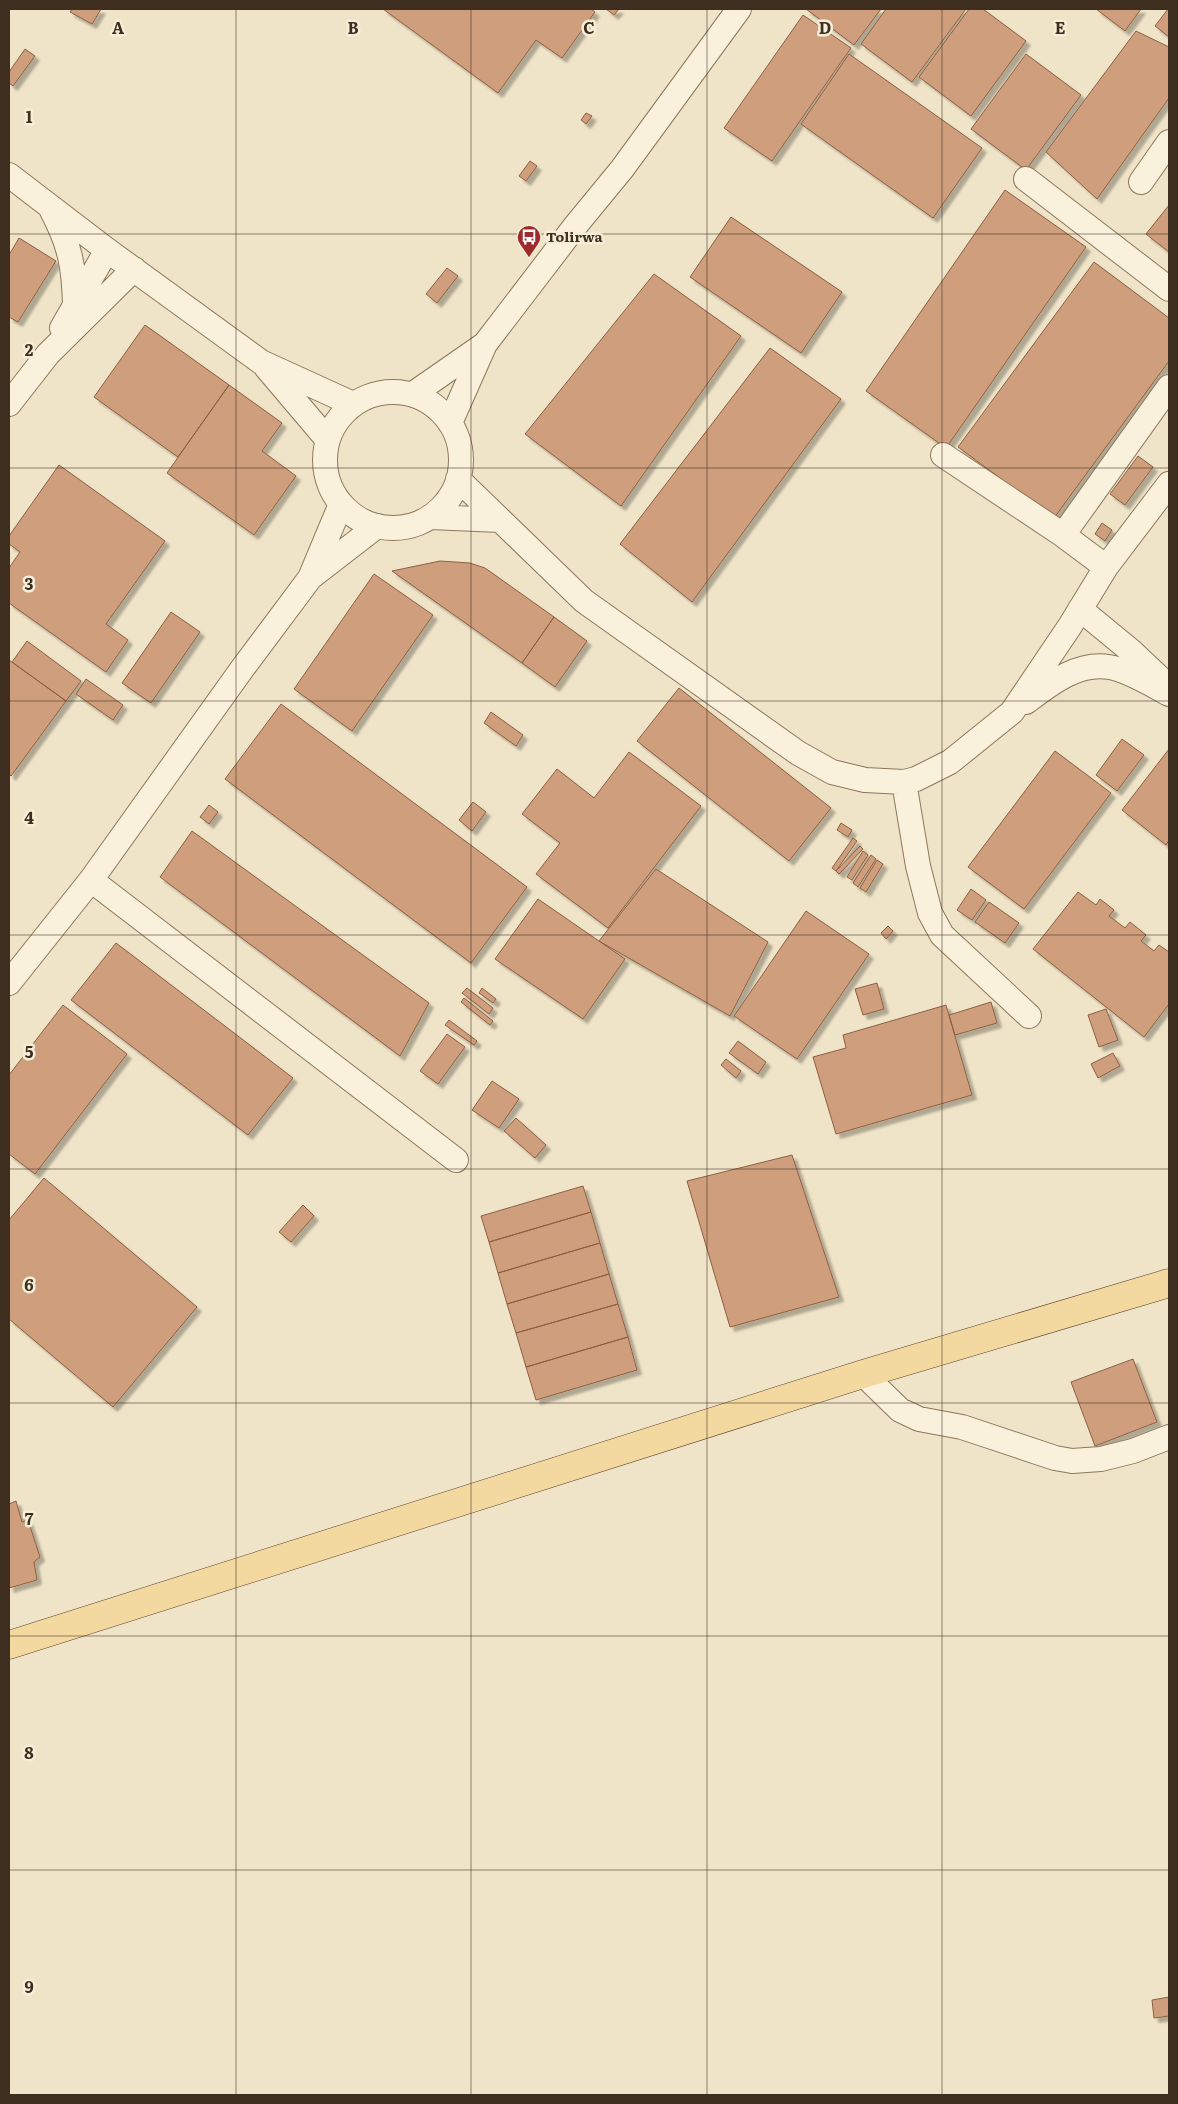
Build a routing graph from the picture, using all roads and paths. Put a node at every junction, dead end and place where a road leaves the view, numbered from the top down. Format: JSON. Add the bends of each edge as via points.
{"nodes":[{"id":1,"x":739,"y":9,"type":"edge"},
{"id":2,"x":1169,"y":142,"type":"edge"},
{"id":3,"x":9,"y":175,"type":"edge"},
{"id":4,"x":1026,"y":179,"type":"dead end"},
{"id":5,"x":1140,"y":182,"type":"dead end"},
{"id":6,"x":48,"y":205,"type":"junction"},
{"id":7,"x":107,"y":250,"type":"junction"},
{"id":8,"x":134,"y":269,"type":"junction"},
{"id":9,"x":1169,"y":288,"type":"edge"},
{"id":10,"x":75,"y":306,"type":"junction"},
{"id":11,"x":485,"y":344,"type":"junction"},
{"id":12,"x":48,"y":354,"type":"junction"},
{"id":13,"x":261,"y":362,"type":"junction"},
{"id":14,"x":1169,"y":387,"type":"edge"},
{"id":15,"x":413,"y":394,"type":"junction"},
{"id":16,"x":9,"y":404,"type":"edge"},
{"id":17,"x":353,"y":404,"type":"junction"},
{"id":18,"x":450,"y":422,"type":"junction"},
{"id":19,"x":327,"y":439,"type":"junction"},
{"id":20,"x":943,"y":455,"type":"dead end"},
{"id":21,"x":458,"y":479,"type":"junction"},
{"id":22,"x":1169,"y":484,"type":"edge"},
{"id":23,"x":341,"y":504,"type":"junction"},
{"id":24,"x":430,"y":518,"type":"junction"},
{"id":25,"x":500,"y":520,"type":"junction"},
{"id":26,"x":377,"y":526,"type":"junction"},
{"id":27,"x":1064,"y":535,"type":"junction"},
{"id":28,"x":1106,"y":566,"type":"junction"},
{"id":29,"x":310,"y":578,"type":"junction"},
{"id":30,"x":1080,"y":609,"type":"junction"},
{"id":31,"x":1169,"y":687,"type":"edge"},
{"id":32,"x":1169,"y":694,"type":"edge"},
{"id":33,"x":1012,"y":712,"type":"junction"},
{"id":34,"x":904,"y":782,"type":"junction"},
{"id":35,"x":91,"y":880,"type":"junction"},
{"id":36,"x":9,"y":983,"type":"edge"},
{"id":37,"x":1029,"y":1016,"type":"dead end"},
{"id":38,"x":456,"y":1160,"type":"dead end"},
{"id":39,"x":1169,"y":1283,"type":"edge"},
{"id":40,"x":863,"y":1374,"type":"junction"},
{"id":41,"x":1169,"y":1437,"type":"edge"},
{"id":42,"x":9,"y":1645,"type":"edge"}],
"edges":[{"from":1,"to":11,"type":"lane","via":[[622,169]]},
{"from":2,"to":5,"type":"lane"},
{"from":3,"to":6,"type":"lane"},
{"from":4,"to":9,"type":"lane"},
{"from":6,"to":7,"type":"lane"},
{"from":6,"to":10,"type":"lane","via":[[64,234],[71,258]]},
{"from":7,"to":8,"type":"lane"},
{"from":7,"to":10,"type":"lane"},
{"from":8,"to":12,"type":"lane"},
{"from":8,"to":13,"type":"lane"},
{"from":10,"to":12,"type":"lane"},
{"from":11,"to":15,"type":"lane"},
{"from":11,"to":18,"type":"lane"},
{"from":12,"to":16,"type":"lane"},
{"from":13,"to":17,"type":"lane"},
{"from":13,"to":19,"type":"lane"},
{"from":14,"to":27,"type":"lane"},
{"from":15,"to":17,"type":"lane","via":[[393,391],[371,394]]},
{"from":15,"to":18,"type":"lane","via":[[434,406]]},
{"from":17,"to":19,"type":"lane","via":[[342,414]]},
{"from":18,"to":21,"type":"lane","via":[[458,440],[461,460]]},
{"from":19,"to":23,"type":"lane","via":[[324,462],[329,484]]},
{"from":20,"to":27,"type":"lane"},
{"from":21,"to":24,"type":"lane","via":[[448,501]]},
{"from":21,"to":25,"type":"lane"},
{"from":22,"to":28,"type":"lane"},
{"from":23,"to":26,"type":"lane","via":[[357,518]]},
{"from":23,"to":29,"type":"lane"},
{"from":24,"to":25,"type":"lane"},
{"from":24,"to":26,"type":"lane","via":[[395,528]]},
{"from":25,"to":34,"type":"lane","via":[[584,601],[798,753],[832,772],[866,780]]},
{"from":26,"to":29,"type":"lane"},
{"from":27,"to":28,"type":"lane"},
{"from":28,"to":30,"type":"lane"},
{"from":29,"to":35,"type":"lane"},
{"from":30,"to":31,"type":"lane"},
{"from":30,"to":33,"type":"lane"},
{"from":32,"to":33,"type":"lane","via":[[1110,667],[1085,668],[1060,677]]},
{"from":33,"to":34,"type":"lane","via":[[950,762]]},
{"from":34,"to":37,"type":"lane","via":[[918,866],[930,913],[942,935]]},
{"from":35,"to":36,"type":"lane"},
{"from":35,"to":38,"type":"lane"},
{"from":39,"to":40,"type":"main road"},
{"from":40,"to":41,"type":"lane","via":[[900,1410],[920,1419],[962,1427],[1055,1458],[1072,1461],[1100,1459]]},
{"from":40,"to":42,"type":"main road"}]}
